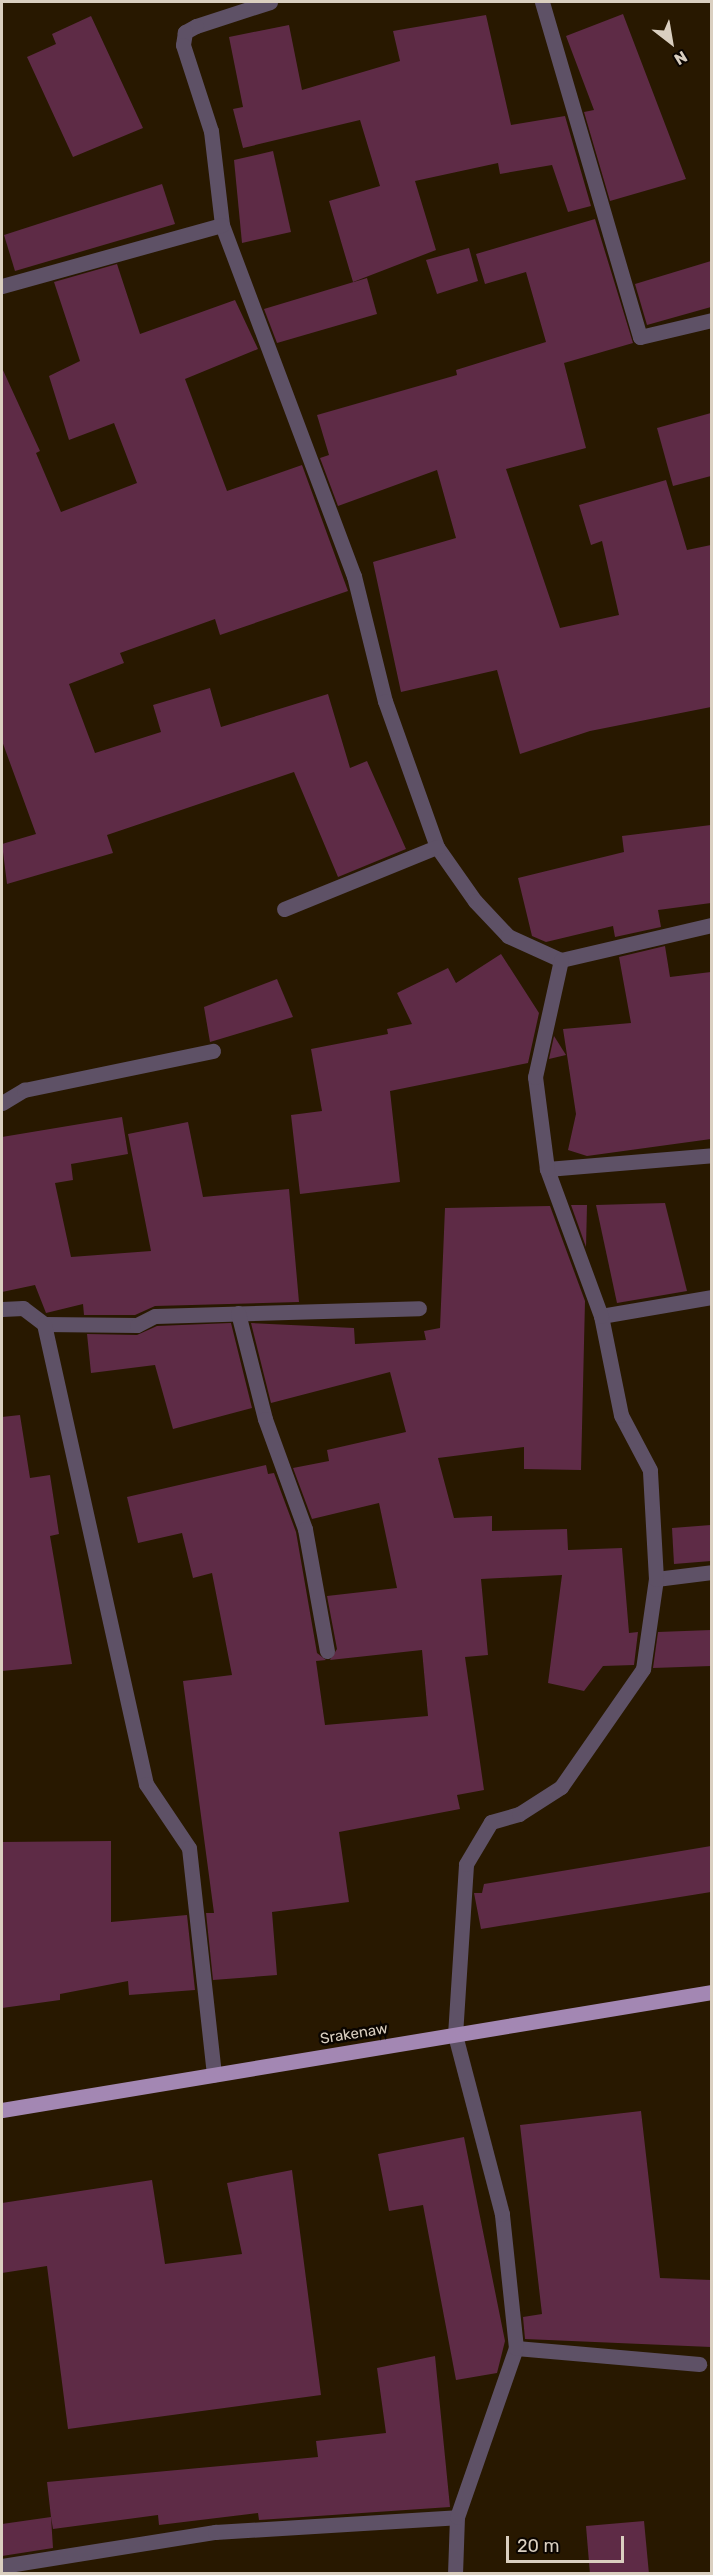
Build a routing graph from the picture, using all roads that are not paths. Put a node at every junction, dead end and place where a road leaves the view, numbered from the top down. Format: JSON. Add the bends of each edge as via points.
{"nodes":[{"id":1,"x":270,"y":2,"type":"edge"},
{"id":2,"x":542,"y":2,"type":"edge"},
{"id":3,"x":222,"y":225,"type":"junction"},
{"id":4,"x":2,"y":286,"type":"edge"},
{"id":5,"x":711,"y":320,"type":"edge"},
{"id":6,"x":437,"y":847,"type":"junction"},
{"id":7,"x":284,"y":909,"type":"dead end"},
{"id":8,"x":711,"y":925,"type":"edge"},
{"id":9,"x":561,"y":960,"type":"junction"},
{"id":10,"x":213,"y":1052,"type":"dead end"},
{"id":11,"x":2,"y":1103,"type":"edge"},
{"id":12,"x":711,"y":1155,"type":"edge"},
{"id":13,"x":546,"y":1169,"type":"junction"},
{"id":14,"x":711,"y":1297,"type":"edge"},
{"id":15,"x":419,"y":1308,"type":"dead end"},
{"id":16,"x":2,"y":1309,"type":"edge"},
{"id":17,"x":238,"y":1313,"type":"junction"},
{"id":18,"x":601,"y":1316,"type":"junction"},
{"id":19,"x":44,"y":1324,"type":"junction"},
{"id":20,"x":711,"y":1572,"type":"edge"},
{"id":21,"x":656,"y":1579,"type":"junction"},
{"id":22,"x":327,"y":1651,"type":"dead end"},
{"id":23,"x":711,"y":1992,"type":"edge"},
{"id":24,"x":455,"y":2035,"type":"junction"},
{"id":25,"x":214,"y":2075,"type":"junction"},
{"id":26,"x":2,"y":2110,"type":"edge"},
{"id":27,"x":516,"y":2348,"type":"junction"},
{"id":28,"x":699,"y":2364,"type":"dead end"},
{"id":29,"x":457,"y":2517,"type":"junction"},
{"id":30,"x":2,"y":2566,"type":"edge"},
{"id":31,"x":455,"y":2574,"type":"edge"}],
"edges":[{"from":1,"to":3,"type":"street","via":[[185,32],[183,45],[211,131]]},
{"from":2,"to":5,"type":"street","via":[[640,337]]},
{"from":3,"to":4,"type":"street"},
{"from":3,"to":6,"type":"street","via":[[354,576],[385,701]]},
{"from":6,"to":7,"type":"street"},
{"from":6,"to":9,"type":"street","via":[[475,901],[508,936]]},
{"from":8,"to":9,"type":"street"},
{"from":9,"to":13,"type":"street","via":[[535,1077]]},
{"from":10,"to":11,"type":"street","via":[[24,1089]]},
{"from":12,"to":13,"type":"street"},
{"from":13,"to":18,"type":"street"},
{"from":14,"to":18,"type":"street"},
{"from":15,"to":17,"type":"street"},
{"from":16,"to":19,"type":"street","via":[[23,1308]]},
{"from":17,"to":19,"type":"street","via":[[154,1316],[137,1325]]},
{"from":17,"to":22,"type":"street","via":[[265,1419],[304,1529]]},
{"from":18,"to":21,"type":"street","via":[[621,1416],[650,1470]]},
{"from":19,"to":25,"type":"street","via":[[146,1784],[189,1848]]},
{"from":20,"to":21,"type":"street"},
{"from":21,"to":24,"type":"street","via":[[643,1669],[561,1787],[519,1814],[491,1822],[475,1843],[466,1864]]},
{"from":23,"to":24,"type":"main road","name":"Srakenaw"},
{"from":24,"to":25,"type":"main road","name":"Srakenaw"},
{"from":24,"to":27,"type":"street","via":[[502,2214]]},
{"from":25,"to":26,"type":"main road","name":"Srakenaw"},
{"from":27,"to":28,"type":"street"},
{"from":27,"to":29,"type":"street"},
{"from":29,"to":30,"type":"street","via":[[214,2532]]},
{"from":29,"to":31,"type":"street"}]}
